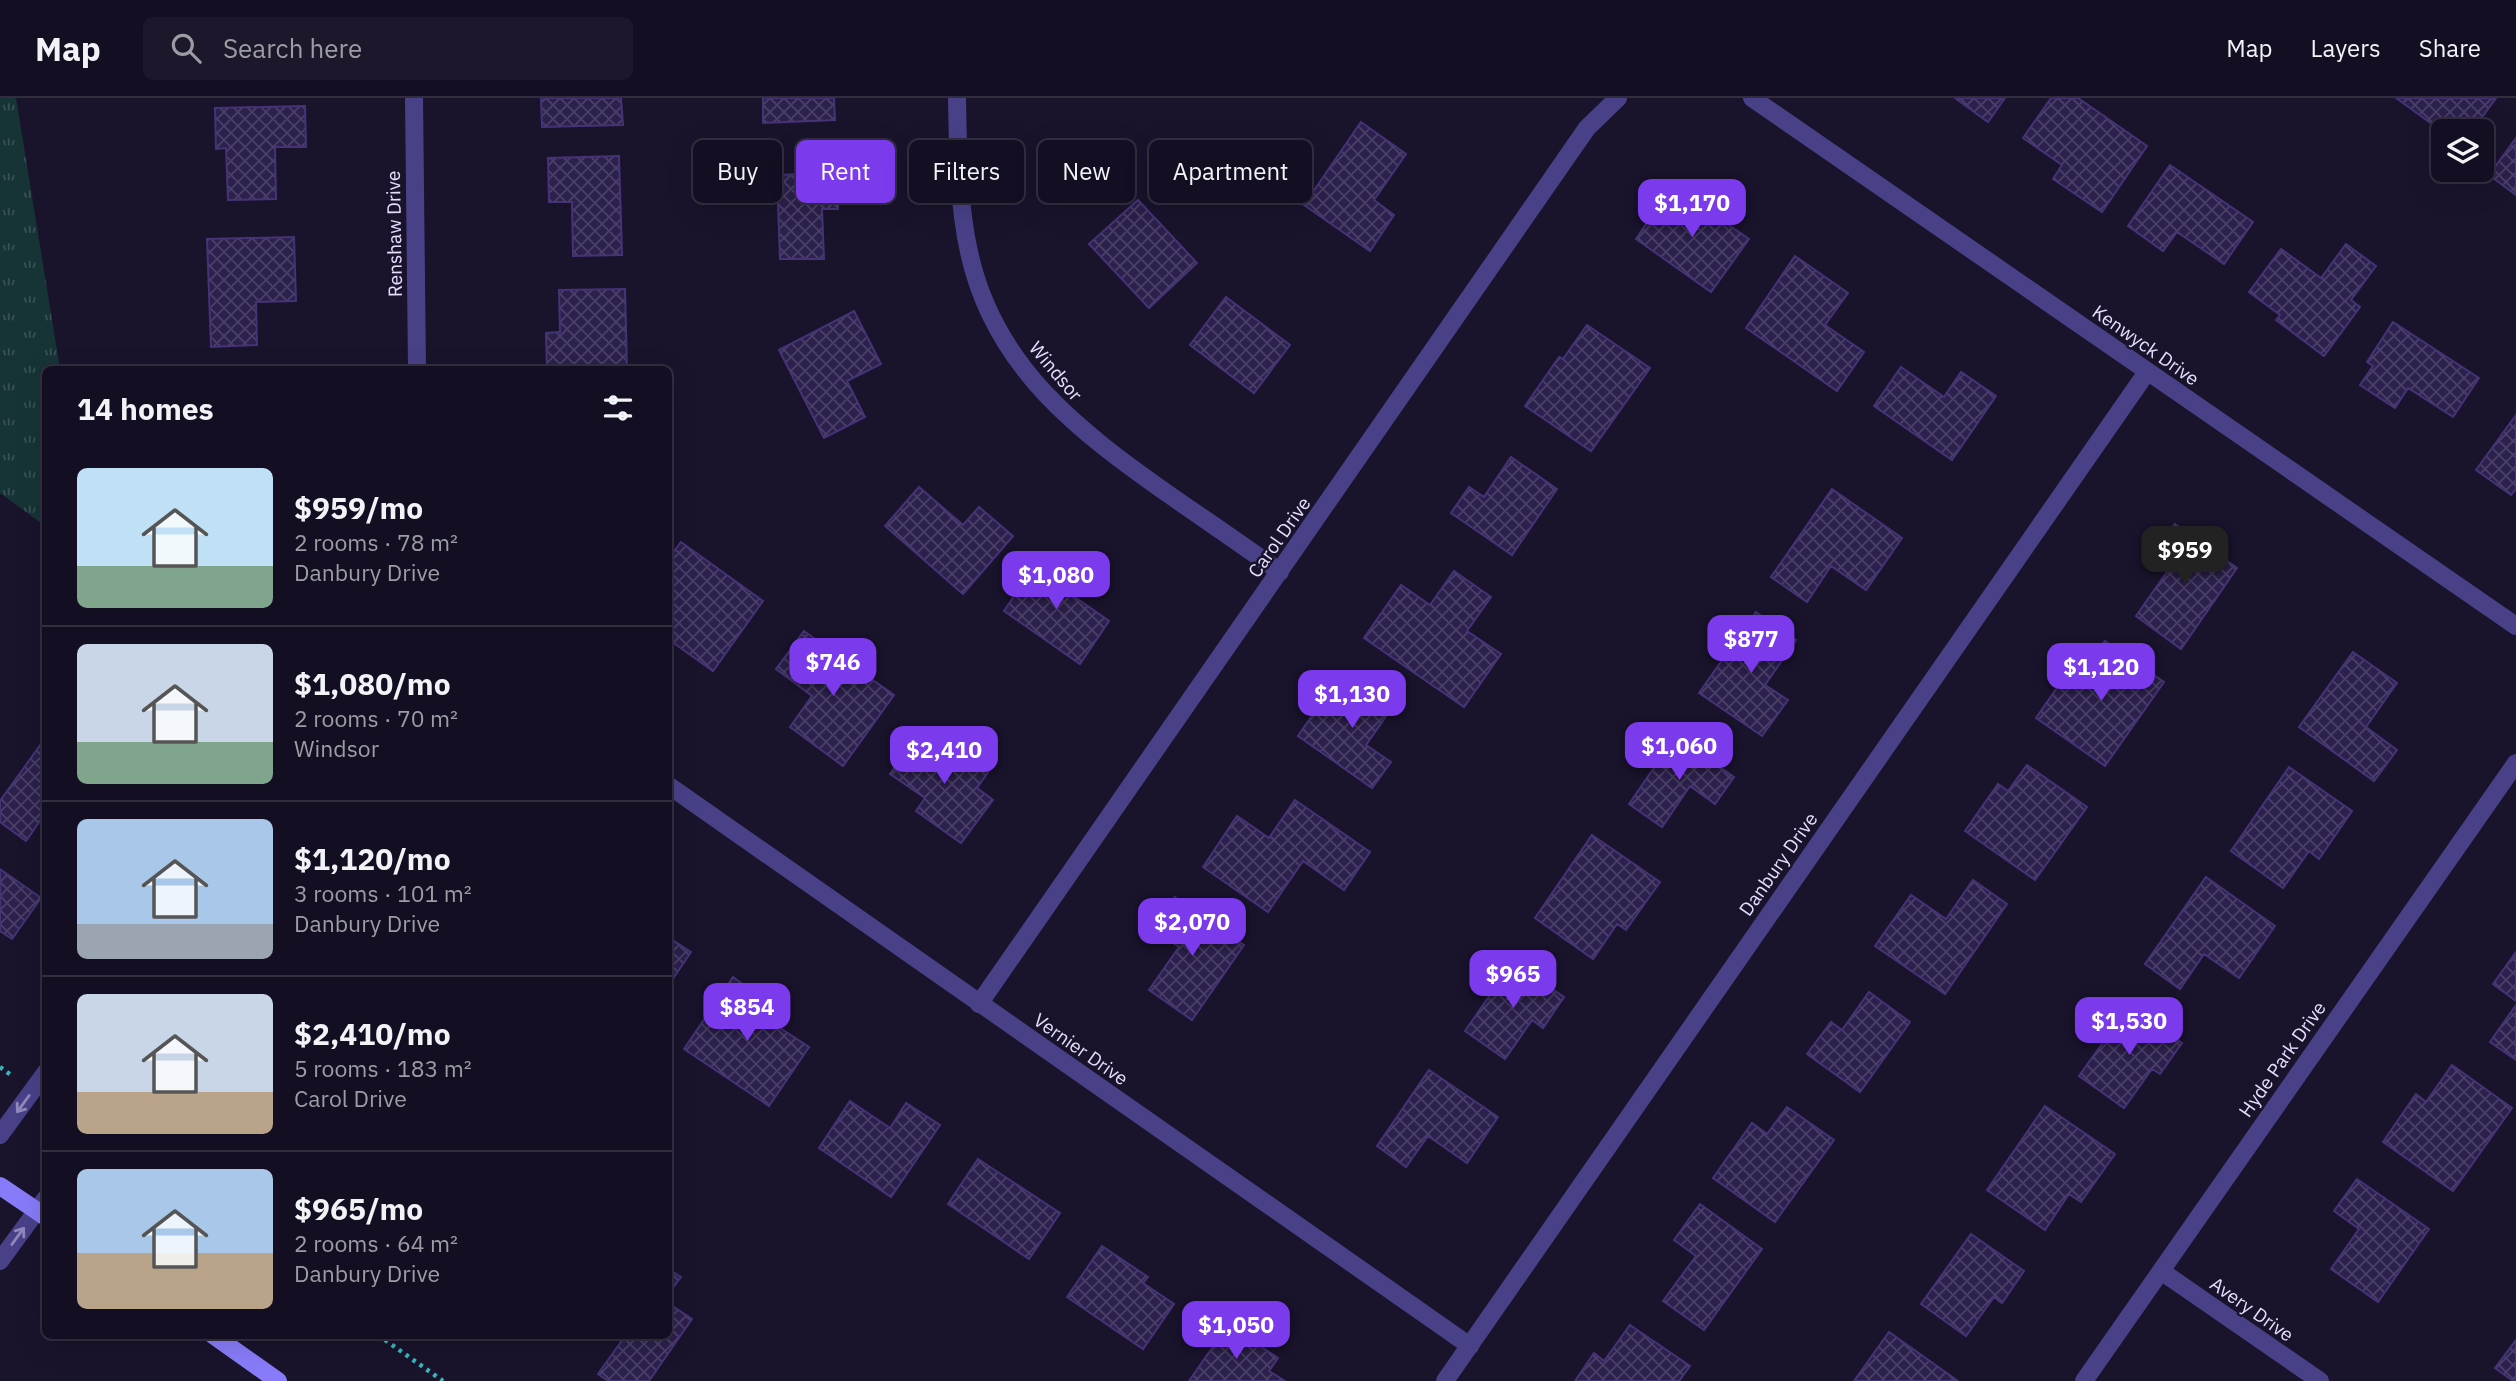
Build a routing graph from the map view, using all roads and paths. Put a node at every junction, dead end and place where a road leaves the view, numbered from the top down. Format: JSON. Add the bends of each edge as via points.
{"nodes":[{"id":1,"x":414,"y":98,"type":"edge"},
{"id":2,"x":957,"y":98,"type":"edge"},
{"id":3,"x":1618,"y":98,"type":"edge"},
{"id":4,"x":1752,"y":98,"type":"edge"},
{"id":5,"x":417,"y":366,"type":"edge"},
{"id":6,"x":2147,"y":372,"type":"junction"},
{"id":7,"x":1280,"y":572,"type":"junction"},
{"id":8,"x":2516,"y":626,"type":"edge"},
{"id":9,"x":2516,"y":762,"type":"edge"},
{"id":10,"x":672,"y":788,"type":"edge"},
{"id":11,"x":979,"y":1004,"type":"junction"},
{"id":12,"x":42,"y":1077,"type":"edge"},
{"id":13,"x":0,"y":1135,"type":"edge"},
{"id":14,"x":0,"y":1186,"type":"edge"},
{"id":15,"x":42,"y":1209,"type":"edge"},
{"id":16,"x":0,"y":1261,"type":"edge"},
{"id":17,"x":2161,"y":1271,"type":"junction"},
{"id":18,"x":219,"y":1339,"type":"edge"},
{"id":19,"x":384,"y":1339,"type":"edge"},
{"id":20,"x":1470,"y":1346,"type":"junction"},
{"id":21,"x":278,"y":1381,"type":"edge"},
{"id":22,"x":443,"y":1381,"type":"edge"},
{"id":23,"x":1445,"y":1381,"type":"edge"},
{"id":24,"x":2084,"y":1381,"type":"edge"},
{"id":25,"x":2320,"y":1381,"type":"edge"}],
"edges":[{"from":1,"to":5,"type":"street","name":"Renshaw Drive"},
{"from":2,"to":7,"type":"street","name":"Windsor","via":[[963,218],[970,255],[997,326],[1015,357],[1033,382],[1082,430]]},
{"from":3,"to":7,"type":"street","name":"Carol Drive","via":[[1587,128]]},
{"from":4,"to":6,"type":"street","name":"Kenwyck Drive"},
{"from":6,"to":8,"type":"street","name":"Kenwyck Drive"},
{"from":6,"to":20,"type":"street","name":"Danbury Drive"},
{"from":7,"to":11,"type":"street","name":"Carol Drive"},
{"from":9,"to":17,"type":"street","name":"Hyde Park Drive"},
{"from":10,"to":11,"type":"street","name":"Vernier Drive"},
{"from":11,"to":20,"type":"street","name":"Vernier Drive"},
{"from":12,"to":13,"type":"street","one_way":true},
{"from":14,"to":15,"type":"main road"},
{"from":16,"to":15,"type":"street","one_way":true},
{"from":17,"to":24,"type":"street","name":"Hyde Park Drive"},
{"from":17,"to":25,"type":"street","name":"Avery Drive"},
{"from":18,"to":21,"type":"main road"},
{"from":19,"to":22,"type":"path"},
{"from":20,"to":23,"type":"street","name":"Danbury Drive"}]}
